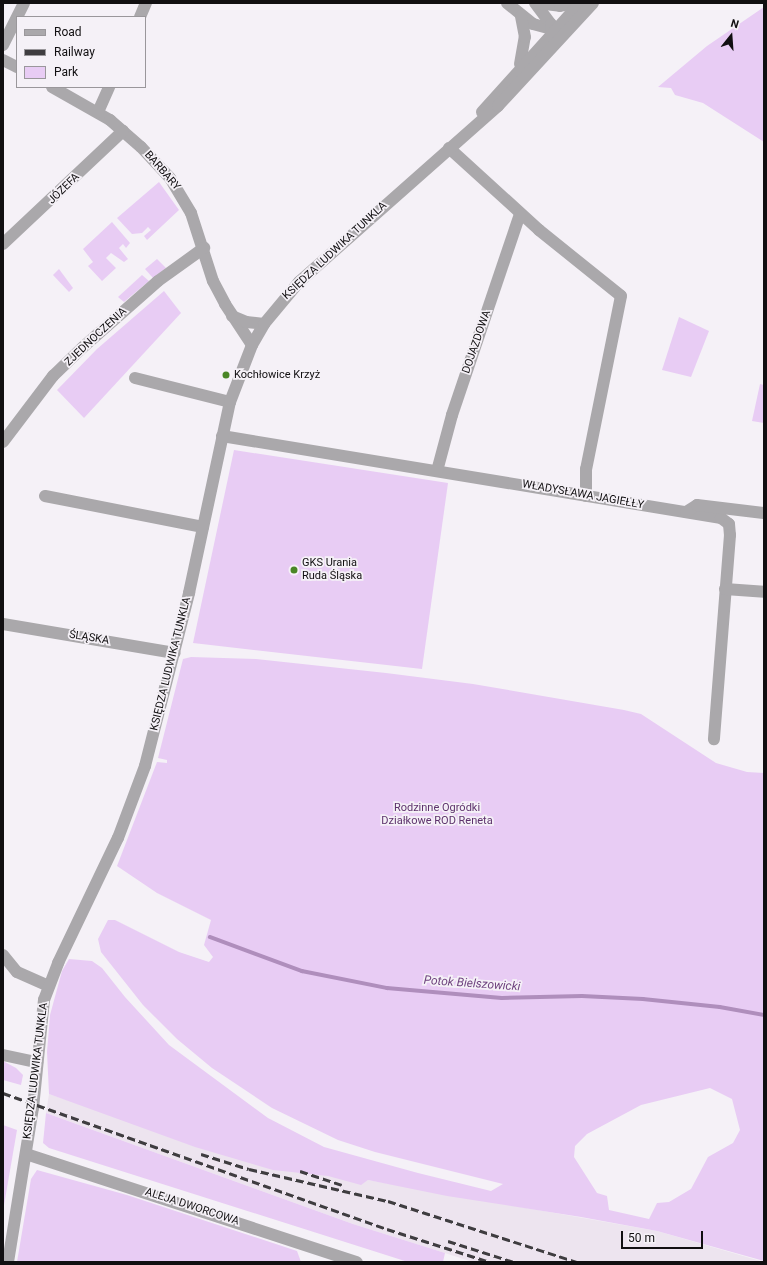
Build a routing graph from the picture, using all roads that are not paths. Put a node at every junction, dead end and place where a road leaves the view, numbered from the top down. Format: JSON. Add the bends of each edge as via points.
{"nodes":[{"id":1,"x":24,"y":3,"type":"edge"},
{"id":2,"x":146,"y":3,"type":"edge"},
{"id":3,"x":507,"y":3,"type":"edge"},
{"id":4,"x":536,"y":3,"type":"edge"},
{"id":5,"x":574,"y":3,"type":"edge"},
{"id":6,"x":580,"y":3,"type":"edge"},
{"id":7,"x":593,"y":3,"type":"edge"},
{"id":8,"x":18,"y":16,"type":"edge"},
{"id":9,"x":140,"y":16,"type":"edge"},
{"id":10,"x":521,"y":16,"type":"junction"},
{"id":11,"x":16,"y":19,"type":"edge"},
{"id":12,"x":552,"y":31,"type":"junction"},
{"id":13,"x":568,"y":31,"type":"junction"},
{"id":14,"x":3,"y":45,"type":"edge"},
{"id":15,"x":551,"y":49,"type":"junction"},
{"id":16,"x":3,"y":60,"type":"edge"},
{"id":17,"x":16,"y":66,"type":"edge"},
{"id":18,"x":518,"y":69,"type":"junction"},
{"id":19,"x":54,"y":88,"type":"edge"},
{"id":20,"x":109,"y":88,"type":"edge"},
{"id":21,"x":98,"y":112,"type":"junction"},
{"id":22,"x":123,"y":131,"type":"junction"},
{"id":23,"x":460,"y":138,"type":"junction"},
{"id":24,"x":449,"y":148,"type":"junction"},
{"id":25,"x":520,"y":214,"type":"junction"},
{"id":26,"x":3,"y":244,"type":"edge"},
{"id":27,"x":204,"y":248,"type":"junction"},
{"id":28,"x":232,"y":316,"type":"junction"},
{"id":29,"x":264,"y":324,"type":"junction"},
{"id":30,"x":252,"y":345,"type":"junction"},
{"id":31,"x":135,"y":378,"type":"dead end"},
{"id":32,"x":230,"y":402,"type":"junction"},
{"id":33,"x":222,"y":436,"type":"junction"},
{"id":34,"x":3,"y":442,"type":"edge"},
{"id":35,"x":437,"y":470,"type":"junction"},
{"id":36,"x":45,"y":496,"type":"dead end"},
{"id":37,"x":586,"y":496,"type":"junction"},
{"id":38,"x":686,"y":512,"type":"junction"},
{"id":39,"x":764,"y":513,"type":"edge"},
{"id":40,"x":203,"y":527,"type":"junction"},
{"id":41,"x":725,"y":589,"type":"junction"},
{"id":42,"x":764,"y":592,"type":"edge"},
{"id":43,"x":3,"y":624,"type":"edge"},
{"id":44,"x":174,"y":653,"type":"junction"},
{"id":45,"x":714,"y":739,"type":"dead end"},
{"id":46,"x":3,"y":955,"type":"edge"},
{"id":47,"x":48,"y":986,"type":"junction"},
{"id":48,"x":3,"y":1055,"type":"edge"},
{"id":49,"x":38,"y":1062,"type":"junction"},
{"id":50,"x":26,"y":1154,"type":"junction"},
{"id":51,"x":8,"y":1262,"type":"edge"},
{"id":52,"x":357,"y":1262,"type":"edge"}],
"edges":[{"from":1,"to":8,"type":"street"},
{"from":2,"to":9,"type":"street"},
{"from":3,"to":10,"type":"street"},
{"from":4,"to":5,"type":"street","via":[[560,6]]},
{"from":4,"to":12,"type":"street","via":[[547,16]]},
{"from":6,"to":12,"type":"street","name":"KSIĘDZA LUDWIKA TUNKLA"},
{"from":7,"to":13,"type":"street","name":"KSIĘDZA LUDWIKA TUNKLA"},
{"from":10,"to":12,"type":"street"},
{"from":10,"to":18,"type":"street","via":[[525,46]]},
{"from":11,"to":14,"type":"street"},
{"from":12,"to":13,"type":"street"},
{"from":12,"to":15,"type":"street"},
{"from":12,"to":18,"type":"street","name":"KSIĘDZA LUDWIKA TUNKLA"},
{"from":13,"to":15,"type":"street","name":"KSIĘDZA LUDWIKA TUNKLA"},
{"from":15,"to":23,"type":"street","name":"KSIĘDZA LUDWIKA TUNKLA","via":[[498,106]]},
{"from":16,"to":17,"type":"street"},
{"from":18,"to":23,"type":"street","name":"KSIĘDZA LUDWIKA TUNKLA"},
{"from":19,"to":21,"type":"street","name":"BARBARY"},
{"from":20,"to":21,"type":"street"},
{"from":21,"to":22,"type":"street","name":"BARBARY"},
{"from":22,"to":26,"type":"street","name":"JÓZEFA"},
{"from":22,"to":27,"type":"street","name":"BARBARY","via":[[155,160],[174,183],[191,213]]},
{"from":23,"to":24,"type":"street","name":"KSIĘDZA LUDWIKA TUNKLA"},
{"from":24,"to":25,"type":"street"},
{"from":24,"to":29,"type":"street","name":"KSIĘDZA LUDWIKA TUNKLA","via":[[299,282]]},
{"from":25,"to":35,"type":"street","name":"DOJAZDOWA","via":[[452,415]]},
{"from":25,"to":37,"type":"street","via":[[621,296],[586,469]]},
{"from":27,"to":28,"type":"street","name":"BARBARY","via":[[213,281]]},
{"from":27,"to":34,"type":"street","name":"ZJEDNOCZENIA","via":[[158,281],[82,348],[53,376]]},
{"from":28,"to":29,"type":"street","via":[[246,322]]},
{"from":28,"to":30,"type":"street","name":"BARBARY"},
{"from":29,"to":30,"type":"street","name":"KSIĘDZA LUDWIKA TUNKLA"},
{"from":30,"to":32,"type":"street","name":"KSIĘDZA LUDWIKA TUNKLA"},
{"from":31,"to":32,"type":"street"},
{"from":32,"to":33,"type":"street","name":"KSIĘDZA LUDWIKA TUNKLA"},
{"from":33,"to":35,"type":"street","name":"WŁADYSŁAWA JAGIEŁŁY"},
{"from":33,"to":40,"type":"street","name":"KSIĘDZA LUDWIKA TUNKLA"},
{"from":35,"to":37,"type":"street","name":"WŁADYSŁAWA JAGIEŁŁY"},
{"from":36,"to":40,"type":"street"},
{"from":37,"to":38,"type":"street","name":"WŁADYSŁAWA JAGIEŁŁY"},
{"from":38,"to":39,"type":"street","via":[[698,505]]},
{"from":38,"to":41,"type":"street","name":"WŁADYSŁAWA JAGIEŁŁY","via":[[721,518],[729,524]]},
{"from":40,"to":44,"type":"street","name":"KSIĘDZA LUDWIKA TUNKLA"},
{"from":41,"to":42,"type":"street"},
{"from":41,"to":45,"type":"street","name":"WŁADYSŁAWA JAGIEŁŁY"},
{"from":43,"to":44,"type":"street","name":"ŚLĄSKA"},
{"from":44,"to":47,"type":"street","name":"KSIĘDZA LUDWIKA TUNKLA","via":[[134,797]]},
{"from":46,"to":47,"type":"street","via":[[17,972]]},
{"from":47,"to":49,"type":"street","name":"KSIĘDZA LUDWIKA TUNKLA","via":[[42,1011]]},
{"from":48,"to":49,"type":"street"},
{"from":49,"to":50,"type":"street","name":"KSIĘDZA LUDWIKA TUNKLA"},
{"from":50,"to":51,"type":"street","name":"KSIĘDZA LUDWIKA TUNKLA"},
{"from":50,"to":52,"type":"street","name":"ALEJA DWORCOWA"}]}
